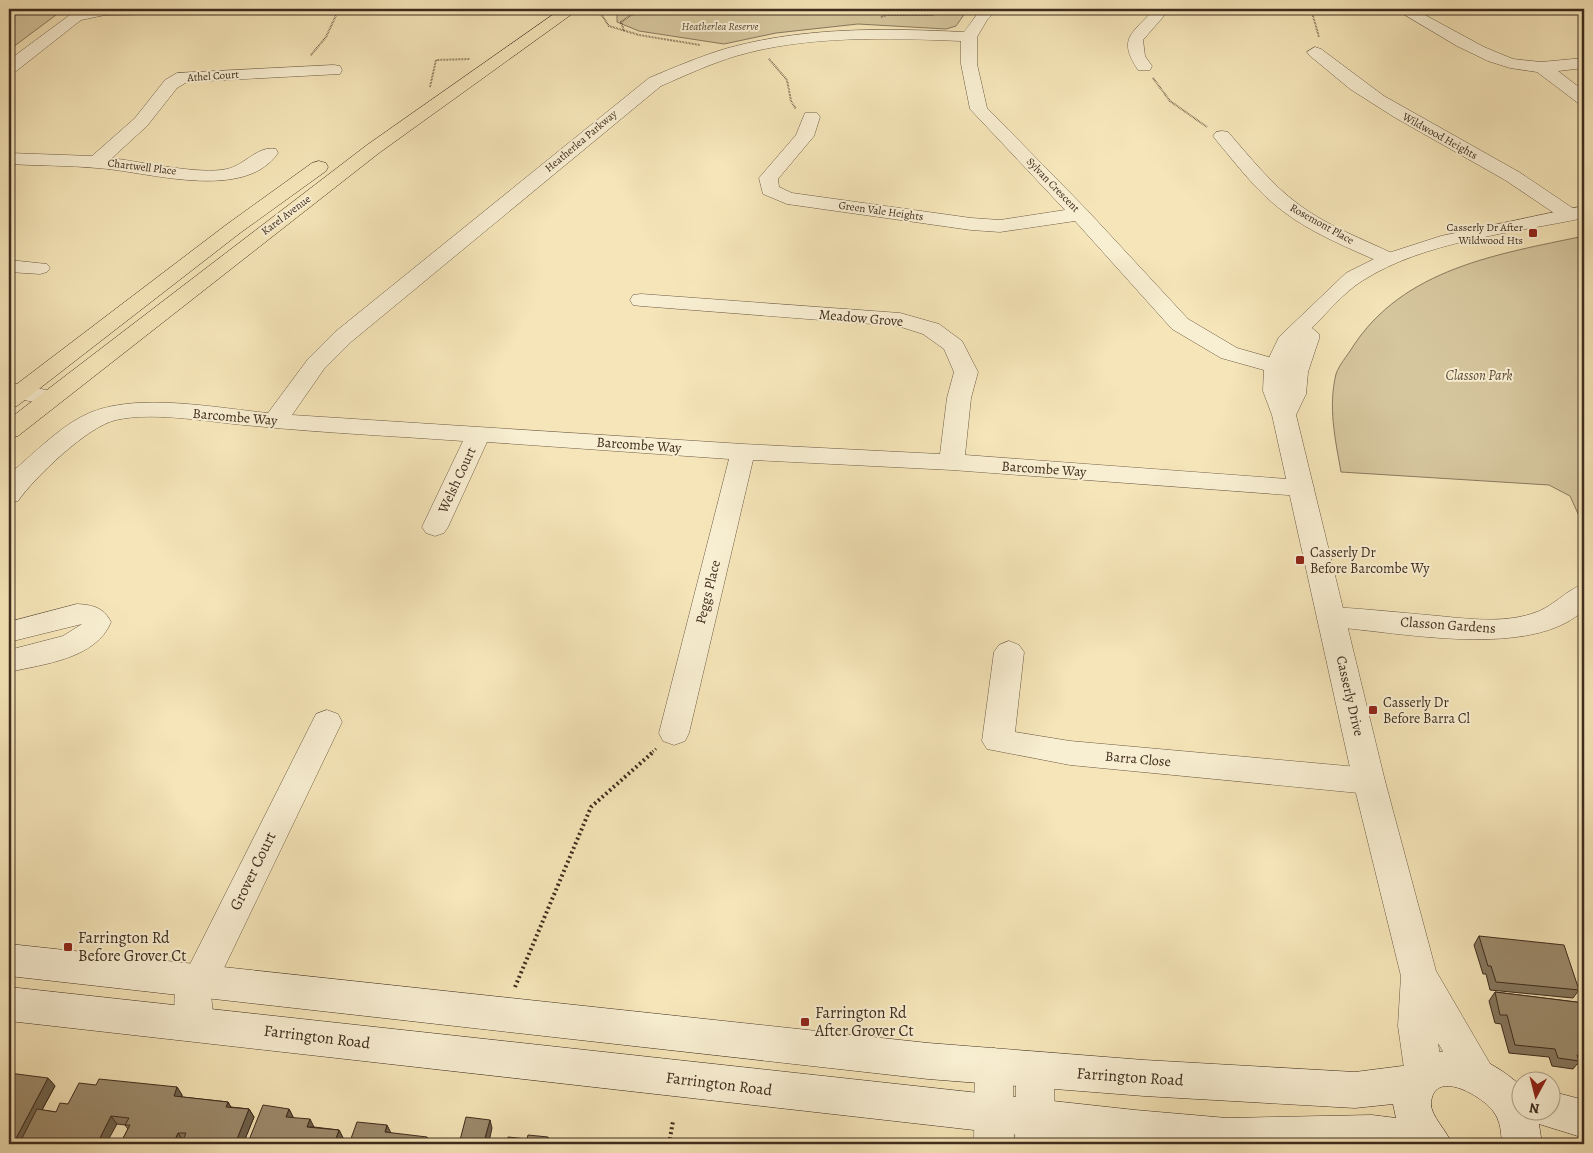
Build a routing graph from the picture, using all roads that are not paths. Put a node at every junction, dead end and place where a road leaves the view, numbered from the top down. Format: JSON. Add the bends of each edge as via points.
{"nodes":[{"id":1,"x":171,"y":9,"type":"edge"},
{"id":2,"x":549,"y":9,"type":"edge"},
{"id":3,"x":571,"y":9,"type":"edge"},
{"id":4,"x":990,"y":9,"type":"edge"},
{"id":5,"x":1162,"y":9,"type":"edge"},
{"id":6,"x":1402,"y":9,"type":"edge"},
{"id":7,"x":969,"y":37,"type":"junction"},
{"id":8,"x":1314,"y":52,"type":"road end"},
{"id":9,"x":1584,"y":63,"type":"edge"},
{"id":10,"x":1144,"y":66,"type":"road end"},
{"id":11,"x":1542,"y":67,"type":"junction"},
{"id":12,"x":9,"y":68,"type":"edge"},
{"id":13,"x":334,"y":70,"type":"dead end"},
{"id":14,"x":1584,"y":99,"type":"edge"},
{"id":15,"x":811,"y":117,"type":"road end"},
{"id":16,"x":1222,"y":136,"type":"road end"},
{"id":17,"x":269,"y":153,"type":"dead end"},
{"id":18,"x":9,"y":158,"type":"edge"},
{"id":19,"x":97,"y":162,"type":"junction"},
{"id":20,"x":1577,"y":213,"type":"edge"},
{"id":21,"x":1080,"y":214,"type":"junction"},
{"id":22,"x":273,"y":225,"type":"junction"},
{"id":23,"x":1389,"y":259,"type":"junction"},
{"id":24,"x":9,"y":266,"type":"edge"},
{"id":25,"x":40,"y":268,"type":"dead end"},
{"id":26,"x":175,"y":274,"type":"junction"},
{"id":27,"x":641,"y":300,"type":"dead end"},
{"id":28,"x":1288,"y":364,"type":"junction"},
{"id":29,"x":12,"y":397,"type":"edge"},
{"id":30,"x":41,"y":405,"type":"junction"},
{"id":31,"x":276,"y":421,"type":"junction"},
{"id":32,"x":9,"y":431,"type":"edge"},
{"id":33,"x":479,"y":434,"type":"junction"},
{"id":34,"x":742,"y":452,"type":"junction"},
{"id":35,"x":952,"y":462,"type":"junction"},
{"id":36,"x":1301,"y":488,"type":"junction"},
{"id":37,"x":9,"y":495,"type":"edge"},
{"id":38,"x":435,"y":527,"type":"dead end"},
{"id":39,"x":1584,"y":594,"type":"edge"},
{"id":40,"x":1332,"y":616,"type":"junction"},
{"id":41,"x":9,"y":632,"type":"edge"},
{"id":42,"x":1009,"y":652,"type":"dead end"},
{"id":43,"x":9,"y":661,"type":"edge"},
{"id":44,"x":327,"y":722,"type":"dead end"},
{"id":45,"x":674,"y":733,"type":"road end"},
{"id":46,"x":1369,"y":781,"type":"junction"},
{"id":47,"x":9,"y":960,"type":"edge"},
{"id":48,"x":1419,"y":976,"type":"junction"},
{"id":49,"x":199,"y":981,"type":"junction"},
{"id":50,"x":9,"y":1004,"type":"edge"},
{"id":51,"x":195,"y":1023,"type":"junction"},
{"id":52,"x":994,"y":1066,"type":"junction"},
{"id":53,"x":1036,"y":1070,"type":"junction"},
{"id":54,"x":1421,"y":1079,"type":"junction"},
{"id":55,"x":1497,"y":1086,"type":"edge"},
{"id":56,"x":1560,"y":1113,"type":"edge"},
{"id":57,"x":1584,"y":1119,"type":"edge"},
{"id":58,"x":995,"y":1129,"type":"edge"},
{"id":59,"x":1035,"y":1131,"type":"edge"},
{"id":60,"x":1431,"y":1143,"type":"edge"},
{"id":61,"x":1522,"y":1144,"type":"edge"}],
"edges":[{"from":1,"to":12,"type":"street","via":[[104,10],[76,17]]},
{"from":2,"to":26,"type":"main road","name":"Karel Avenue","via":[[369,130]]},
{"from":3,"to":22,"type":"main road","name":"Karel Avenue","via":[[388,138]]},
{"from":4,"to":7,"type":"street"},
{"from":5,"to":10,"type":"street","via":[[1136,40],[1135,54]]},
{"from":6,"to":11,"type":"street","via":[[1502,61]]},
{"from":7,"to":21,"type":"street","name":"Sylvan Crescent","via":[[969,64],[979,109]]},
{"from":7,"to":31,"type":"street","name":"Heatherlea Parkway","via":[[893,33],[811,36],[722,53],[655,82],[343,337],[316,364]]},
{"from":8,"to":20,"type":"street","name":"Wildwood Heights","via":[[1411,121]]},
{"from":9,"to":11,"type":"street"},
{"from":11,"to":14,"type":"street"},
{"from":13,"to":19,"type":"street","name":"Athel Court","via":[[183,78],[170,84],[141,122]]},
{"from":15,"to":21,"type":"street","name":"Green Vale Heights","via":[[805,136],[768,178],[770,190],[787,198],[1000,226]]},
{"from":16,"to":23,"type":"street","name":"Rosemont Place","via":[[1264,186],[1291,208],[1324,228]]},
{"from":17,"to":19,"type":"street","name":"Chartwell Place","via":[[247,169],[228,175],[207,176]]},
{"from":18,"to":19,"type":"street","name":"Chartwell Place"},
{"from":20,"to":23,"type":"street","name":"Casserly Drive","via":[[1448,240]]},
{"from":21,"to":28,"type":"street","name":"Sylvan Crescent","via":[[1180,324],[1229,353]]},
{"from":22,"to":26,"type":"main road","via":[[270,222],[257,223],[205,261]]},
{"from":22,"to":30,"type":"main road","name":"Karel Avenue"},
{"from":23,"to":28,"type":"street","name":"Casserly Drive","via":[[1353,277],[1308,320],[1308,339]]},
{"from":24,"to":25,"type":"street"},
{"from":26,"to":29,"type":"main road","name":"Karel Avenue"},
{"from":27,"to":35,"type":"street","name":"Meadow Grove","via":[[900,320],[931,330],[954,346],[966,372],[959,398]]},
{"from":28,"to":36,"type":"street","name":"Casserly Drive","via":[[1294,394],[1284,415]]},
{"from":29,"to":30,"type":"street"},
{"from":30,"to":32,"type":"main road","name":"Karel Avenue"},
{"from":31,"to":33,"type":"street","name":"Barcombe Way"},
{"from":31,"to":37,"type":"street","name":"Barcombe Way","via":[[145,409],[110,413],[89,422],[39,462]]},
{"from":33,"to":34,"type":"street","name":"Barcombe Way"},
{"from":33,"to":38,"type":"street","name":"Welsh Court"},
{"from":34,"to":35,"type":"street","name":"Barcombe Way"},
{"from":34,"to":45,"type":"street","name":"Peggs Place"},
{"from":35,"to":36,"type":"street","name":"Barcombe Way"},
{"from":36,"to":40,"type":"street","name":"Casserly Drive"},
{"from":39,"to":40,"type":"street","name":"Classon Gardens","via":[[1561,612],[1541,622],[1515,628],[1482,630]]},
{"from":40,"to":46,"type":"street","name":"Casserly Drive"},
{"from":41,"to":43,"type":"street","via":[[78,614],[90,616],[97,622],[94,631],[84,640]]},
{"from":42,"to":46,"type":"street","name":"Barra Close","via":[[998,741],[1070,753]]},
{"from":44,"to":49,"type":"street","name":"Grover Court"},
{"from":46,"to":48,"type":"street","name":"Casserly Drive"},
{"from":47,"to":49,"type":"street","name":"Farrington Road"},
{"from":48,"to":54,"type":"street","name":"Casserly Drive","via":[[1417,1026]]},
{"from":48,"to":55,"type":"street","name":"Casserly Drive"},
{"from":49,"to":51,"type":"street","name":"Grover Court","via":[[193,994]]},
{"from":49,"to":52,"type":"street","name":"Farrington Road"},
{"from":50,"to":51,"type":"street","name":"Farrington Road"},
{"from":51,"to":58,"type":"street","name":"Farrington Road"},
{"from":52,"to":53,"type":"street","name":"Farrington Road"},
{"from":52,"to":58,"type":"street"},
{"from":53,"to":54,"type":"street","name":"Farrington Road","via":[[1355,1090]]},
{"from":53,"to":59,"type":"street"},
{"from":54,"to":55,"type":"street","name":"Farrington Road","via":[[1446,1068],[1462,1069]]},
{"from":54,"to":60,"type":"street","via":[[1412,1096],[1413,1110],[1419,1127]]},
{"from":55,"to":61,"type":"street","name":"Casserly Drive","via":[[1518,1114]]},
{"from":56,"to":57,"type":"street"},
{"from":58,"to":59,"type":"street","name":"Farrington Road"},
{"from":59,"to":60,"type":"street","name":"Farrington Road","via":[[1135,1130],[1227,1137],[1372,1134]]}]}
